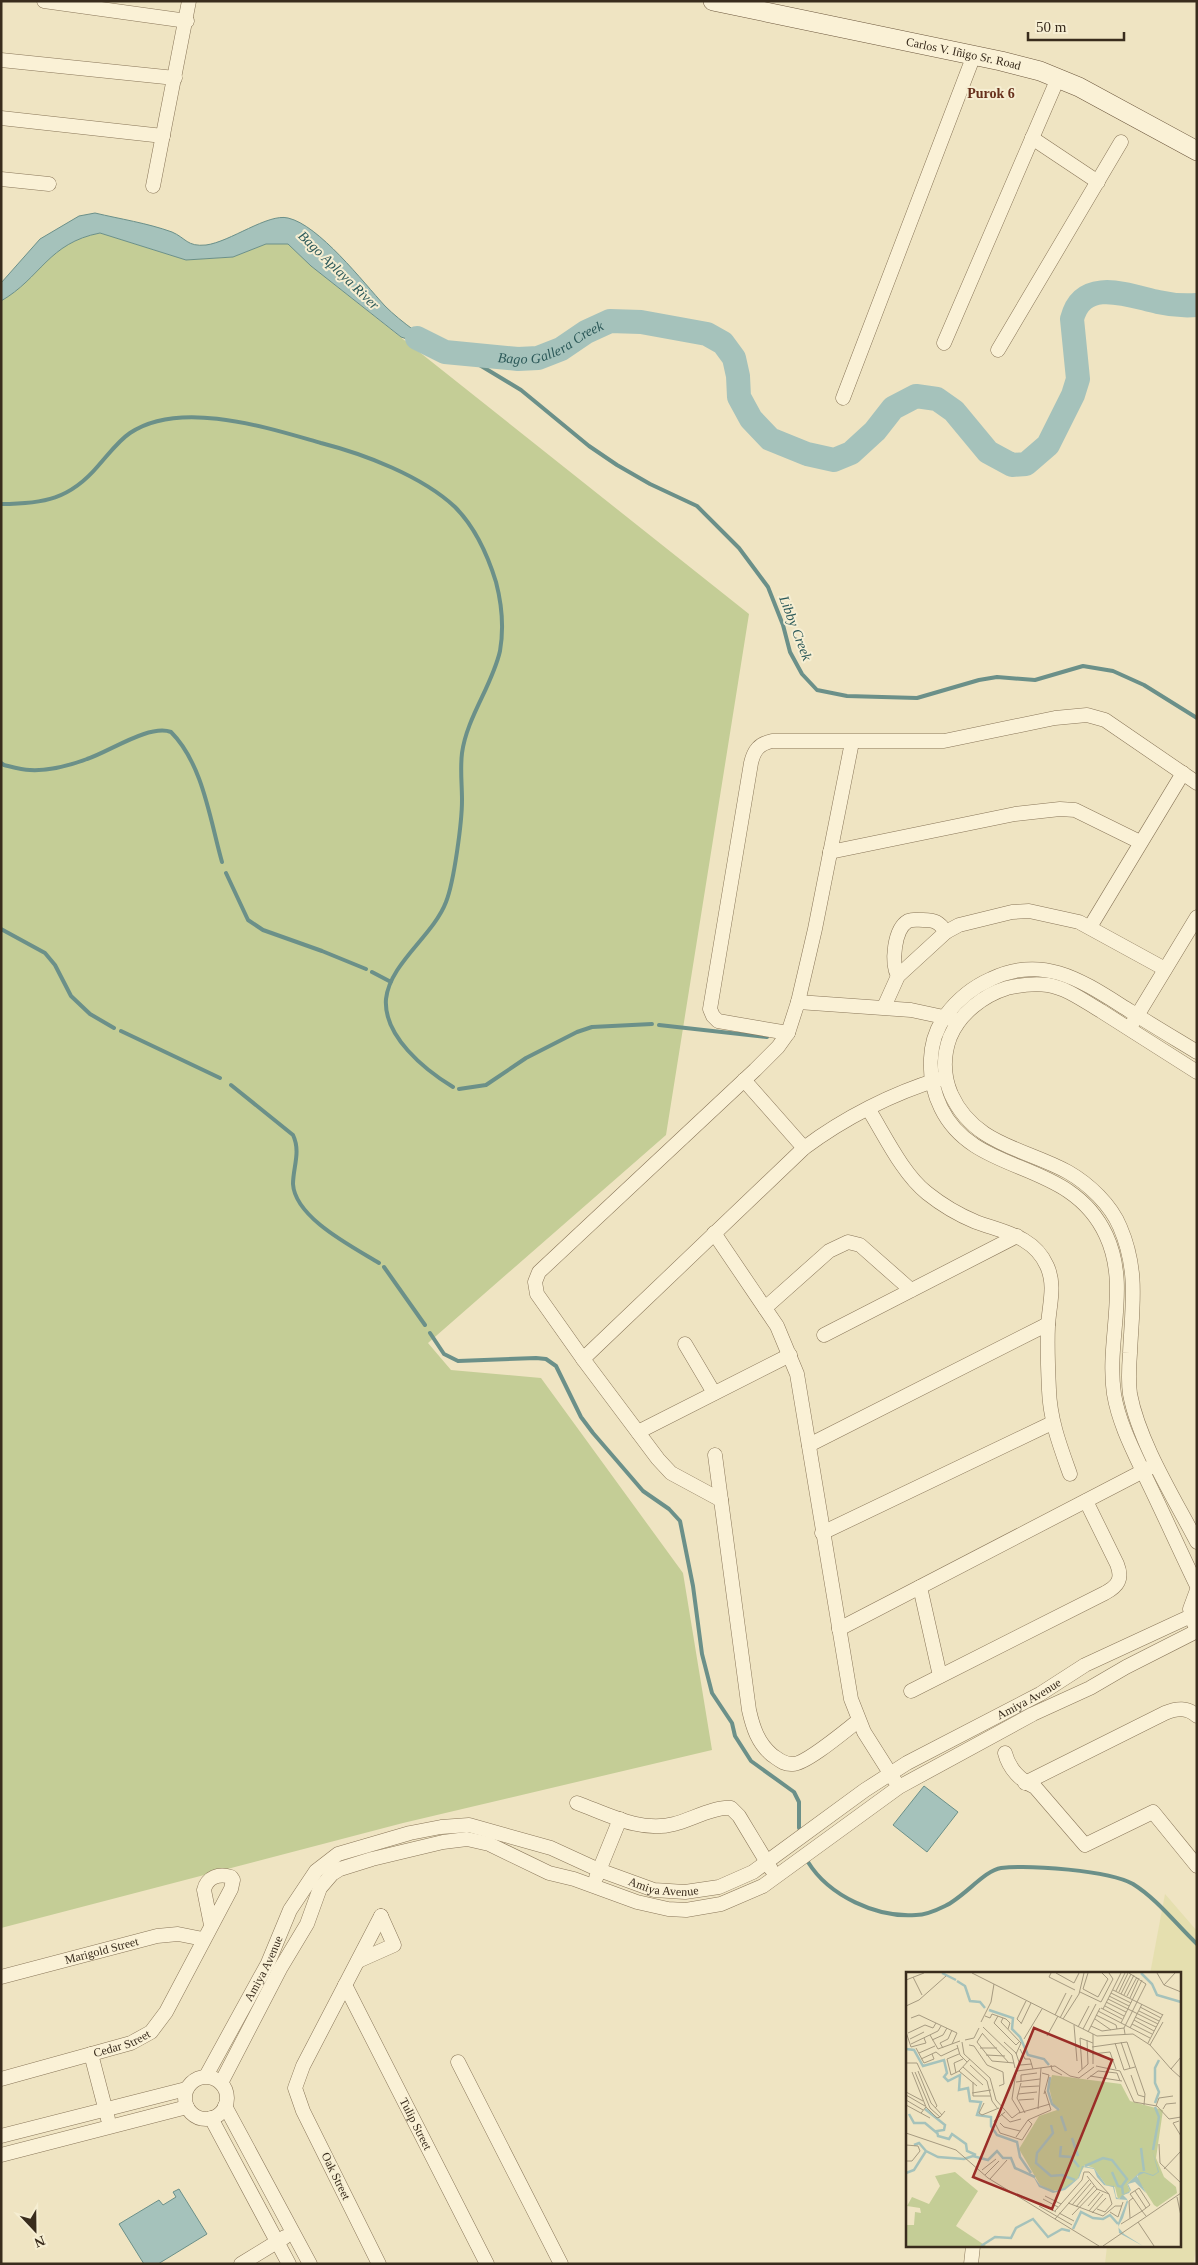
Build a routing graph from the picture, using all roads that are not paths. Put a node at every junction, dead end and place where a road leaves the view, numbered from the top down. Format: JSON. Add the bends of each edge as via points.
{"nodes":[{"id":1,"x":44,"y":1,"type":"edge"},
{"id":2,"x":189,"y":1,"type":"edge"},
{"id":3,"x":713,"y":1,"type":"edge"},
{"id":4,"x":187,"y":21,"type":"junction"},
{"id":5,"x":974,"y":55,"type":"junction"},
{"id":6,"x":1,"y":60,"type":"edge"},
{"id":7,"x":175,"y":78,"type":"junction"},
{"id":8,"x":1058,"y":78,"type":"junction"},
{"id":9,"x":1,"y":118,"type":"edge"},
{"id":10,"x":164,"y":136,"type":"junction"},
{"id":11,"x":1032,"y":138,"type":"junction"},
{"id":12,"x":1121,"y":142,"type":"dead end"},
{"id":13,"x":1197,"y":152,"type":"edge"},
{"id":14,"x":1,"y":179,"type":"edge"},
{"id":15,"x":1098,"y":182,"type":"junction"},
{"id":16,"x":49,"y":184,"type":"dead end"},
{"id":17,"x":153,"y":186,"type":"dead end"},
{"id":18,"x":944,"y":343,"type":"dead end"},
{"id":19,"x":998,"y":350,"type":"dead end"},
{"id":20,"x":843,"y":398,"type":"dead end"},
{"id":21,"x":852,"y":742,"type":"junction"},
{"id":22,"x":1183,"y":773,"type":"junction"},
{"id":23,"x":1197,"y":783,"type":"edge"},
{"id":24,"x":1140,"y":842,"type":"junction"},
{"id":25,"x":830,"y":852,"type":"junction"},
{"id":26,"x":1197,"y":917,"type":"edge"},
{"id":27,"x":1090,"y":927,"type":"junction"},
{"id":28,"x":946,"y":932,"type":"junction"},
{"id":29,"x":1165,"y":968,"type":"junction"},
{"id":30,"x":898,"y":976,"type":"junction"},
{"id":31,"x":798,"y":1002,"type":"junction"},
{"id":32,"x":884,"y":1007,"type":"junction"},
{"id":33,"x":946,"y":1016,"type":"junction"},
{"id":34,"x":1137,"y":1016,"type":"junction"},
{"id":35,"x":959,"y":1021,"type":"junction"},
{"id":36,"x":1129,"y":1029,"type":"junction"},
{"id":37,"x":788,"y":1033,"type":"junction"},
{"id":38,"x":1197,"y":1052,"type":"edge"},
{"id":39,"x":1197,"y":1072,"type":"edge"},
{"id":40,"x":744,"y":1080,"type":"junction"},
{"id":41,"x":939,"y":1080,"type":"junction"},
{"id":42,"x":869,"y":1110,"type":"junction"},
{"id":43,"x":804,"y":1148,"type":"junction"},
{"id":44,"x":714,"y":1233,"type":"junction"},
{"id":45,"x":1017,"y":1236,"type":"junction"},
{"id":46,"x":912,"y":1290,"type":"junction"},
{"id":47,"x":765,"y":1308,"type":"junction"},
{"id":48,"x":1048,"y":1324,"type":"junction"},
{"id":49,"x":824,"y":1335,"type":"dead end"},
{"id":50,"x":685,"y":1344,"type":"dead end"},
{"id":51,"x":790,"y":1355,"type":"junction"},
{"id":52,"x":583,"y":1359,"type":"junction"},
{"id":53,"x":714,"y":1393,"type":"junction"},
{"id":54,"x":1052,"y":1423,"type":"junction"},
{"id":55,"x":638,"y":1432,"type":"junction"},
{"id":56,"x":808,"y":1445,"type":"junction"},
{"id":57,"x":715,"y":1455,"type":"dead end"},
{"id":58,"x":1156,"y":1464,"type":"junction"},
{"id":59,"x":1143,"y":1471,"type":"junction"},
{"id":60,"x":1070,"y":1474,"type":"dead end"},
{"id":61,"x":721,"y":1500,"type":"junction"},
{"id":62,"x":1086,"y":1501,"type":"junction"},
{"id":63,"x":822,"y":1534,"type":"junction"},
{"id":64,"x":1197,"y":1542,"type":"edge"},
{"id":65,"x":1197,"y":1586,"type":"edge"},
{"id":66,"x":920,"y":1587,"type":"junction"},
{"id":67,"x":1197,"y":1590,"type":"edge"},
{"id":68,"x":1195,"y":1625,"type":"edge"},
{"id":69,"x":839,"y":1629,"type":"junction"},
{"id":70,"x":940,"y":1676,"type":"junction"},
{"id":71,"x":911,"y":1691,"type":"dead end"},
{"id":72,"x":1191,"y":1708,"type":"edge"},
{"id":73,"x":858,"y":1721,"type":"junction"},
{"id":74,"x":984,"y":1723,"type":"junction"},
{"id":75,"x":991,"y":1736,"type":"junction"},
{"id":76,"x":890,"y":1773,"type":"junction"},
{"id":77,"x":1031,"y":1783,"type":"junction"},
{"id":78,"x":899,"y":1787,"type":"junction"},
{"id":79,"x":577,"y":1803,"type":"dead end"},
{"id":80,"x":620,"y":1819,"type":"junction"},
{"id":81,"x":491,"y":1838,"type":"junction"},
{"id":82,"x":767,"y":1863,"type":"junction"},
{"id":83,"x":1197,"y":1866,"type":"edge"},
{"id":84,"x":328,"y":1869,"type":"junction"},
{"id":85,"x":599,"y":1870,"type":"junction"},
{"id":86,"x":776,"y":1877,"type":"junction"},
{"id":87,"x":593,"y":1886,"type":"junction"},
{"id":88,"x":211,"y":1925,"type":"dead end"},
{"id":89,"x":203,"y":1939,"type":"junction"},
{"id":90,"x":278,"y":1957,"type":"junction"},
{"id":91,"x":358,"y":1961,"type":"dead end"},
{"id":92,"x":1,"y":1977,"type":"edge"},
{"id":93,"x":345,"y":1985,"type":"junction"},
{"id":94,"x":91,"y":2054,"type":"junction"},
{"id":95,"x":458,"y":2062,"type":"dead end"},
{"id":96,"x":206,"y":2076,"type":"junction"},
{"id":97,"x":1,"y":2080,"type":"edge"},
{"id":98,"x":221,"y":2083,"type":"junction"},
{"id":99,"x":186,"y":2089,"type":"junction"},
{"id":100,"x":226,"y":2106,"type":"junction"},
{"id":101,"x":187,"y":2108,"type":"junction"},
{"id":102,"x":106,"y":2110,"type":"junction"},
{"id":103,"x":211,"y":2118,"type":"junction"},
{"id":104,"x":111,"y":2127,"type":"junction"},
{"id":105,"x":1,"y":2136,"type":"edge"},
{"id":106,"x":1,"y":2155,"type":"edge"},
{"id":107,"x":294,"y":2232,"type":"junction"},
{"id":108,"x":278,"y":2242,"type":"junction"},
{"id":109,"x":973,"y":2248,"type":"edge"},
{"id":110,"x":241,"y":2264,"type":"edge"},
{"id":111,"x":289,"y":2264,"type":"edge"},
{"id":112,"x":310,"y":2264,"type":"edge"},
{"id":113,"x":379,"y":2264,"type":"edge"},
{"id":114,"x":487,"y":2264,"type":"edge"},
{"id":115,"x":561,"y":2264,"type":"edge"},
{"id":116,"x":971,"y":2264,"type":"edge"}],
"edges":[{"from":1,"to":4,"type":"street"},
{"from":2,"to":4,"type":"street"},
{"from":3,"to":5,"type":"main road","name":"Carlos V. Iñigo Sr. Road"},
{"from":4,"to":7,"type":"street"},
{"from":5,"to":8,"type":"main road","name":"Carlos V. Iñigo Sr. Road"},
{"from":5,"to":20,"type":"street"},
{"from":6,"to":7,"type":"street"},
{"from":7,"to":10,"type":"street"},
{"from":8,"to":11,"type":"street"},
{"from":8,"to":13,"type":"main road","name":"Carlos V. Iñigo Sr. Road"},
{"from":9,"to":10,"type":"street"},
{"from":10,"to":17,"type":"street"},
{"from":11,"to":15,"type":"street"},
{"from":11,"to":18,"type":"street"},
{"from":12,"to":15,"type":"street"},
{"from":14,"to":16,"type":"street"},
{"from":15,"to":19,"type":"street"},
{"from":21,"to":22,"type":"street","via":[[944,741],[1055,718],[1087,715],[1105,720]]},
{"from":21,"to":25,"type":"street"},
{"from":21,"to":37,"type":"street","via":[[772,741],[759,747],[751,762],[710,1009],[718,1021]]},
{"from":22,"to":23,"type":"street"},
{"from":22,"to":24,"type":"street"},
{"from":24,"to":25,"type":"street","via":[[1075,810],[1060,809],[1015,814]]},
{"from":24,"to":27,"type":"street"},
{"from":25,"to":31,"type":"street"},
{"from":26,"to":29,"type":"street"},
{"from":27,"to":28,"type":"street","via":[[1054,916],[1020,911],[981,918]]},
{"from":27,"to":29,"type":"street"},
{"from":28,"to":30,"type":"street"},
{"from":28,"to":30,"type":"street","via":[[933,920],[906,922],[899,932],[893,961]]},
{"from":29,"to":34,"type":"street"},
{"from":30,"to":32,"type":"street"},
{"from":31,"to":32,"type":"street"},
{"from":31,"to":37,"type":"street"},
{"from":32,"to":33,"type":"street"},
{"from":33,"to":34,"type":"street","via":[[978,985],[998,975],[1032,968],[1078,980]]},
{"from":33,"to":35,"type":"street"},
{"from":33,"to":41,"type":"street","via":[[938,1029],[930,1069]]},
{"from":34,"to":36,"type":"street"},
{"from":34,"to":38,"type":"street"},
{"from":35,"to":36,"type":"street","via":[[972,1007],[998,991],[1047,985],[1074,995]]},
{"from":35,"to":41,"type":"street","via":[[947,1045]]},
{"from":36,"to":39,"type":"street"},
{"from":37,"to":40,"type":"street"},
{"from":40,"to":43,"type":"street"},
{"from":40,"to":52,"type":"street","via":[[536,1277],[537,1294]]},
{"from":41,"to":42,"type":"street","via":[[901,1093]]},
{"from":41,"to":58,"type":"street","via":[[972,1125],[994,1141],[1082,1181],[1120,1225],[1134,1276],[1130,1393]]},
{"from":41,"to":59,"type":"street","via":[[940,1106],[963,1137],[989,1153],[1061,1184],[1077,1195],[1099,1220],[1114,1256],[1117,1278],[1114,1394]]},
{"from":42,"to":43,"type":"street","via":[[836,1126]]},
{"from":42,"to":45,"type":"street","via":[[908,1173],[925,1192],[975,1221]]},
{"from":43,"to":44,"type":"street"},
{"from":44,"to":47,"type":"street"},
{"from":44,"to":52,"type":"street"},
{"from":45,"to":46,"type":"street"},
{"from":45,"to":48,"type":"street","via":[[1028,1242],[1047,1266],[1052,1281]]},
{"from":46,"to":47,"type":"street","via":[[848,1238]]},
{"from":46,"to":49,"type":"street"},
{"from":47,"to":51,"type":"street"},
{"from":48,"to":54,"type":"street"},
{"from":48,"to":56,"type":"street"},
{"from":50,"to":53,"type":"street"},
{"from":51,"to":53,"type":"street"},
{"from":51,"to":56,"type":"street"},
{"from":52,"to":55,"type":"street"},
{"from":53,"to":55,"type":"street"},
{"from":54,"to":60,"type":"street"},
{"from":54,"to":63,"type":"street"},
{"from":55,"to":61,"type":"street","via":[[671,1473]]},
{"from":56,"to":63,"type":"street"},
{"from":57,"to":61,"type":"street"},
{"from":58,"to":59,"type":"street"},
{"from":58,"to":64,"type":"street"},
{"from":59,"to":62,"type":"street"},
{"from":59,"to":65,"type":"street"},
{"from":61,"to":73,"type":"street","via":[[749,1710],[756,1736],[765,1749],[780,1761],[792,1764],[805,1760]]},
{"from":62,"to":66,"type":"street"},
{"from":62,"to":70,"type":"street","via":[[1124,1581]]},
{"from":63,"to":69,"type":"street"},
{"from":66,"to":69,"type":"street"},
{"from":66,"to":70,"type":"street"},
{"from":67,"to":68,"type":"street","via":[[1191,1601]]},
{"from":68,"to":74,"type":"street","name":"Amiya Avenue","via":[[1075,1670],[1040,1694]]},
{"from":68,"to":75,"type":"street","name":"Amiya Avenue","via":[[1090,1688]]},
{"from":69,"to":73,"type":"street"},
{"from":70,"to":71,"type":"street"},
{"from":72,"to":77,"type":"street","via":[[1165,1713]]},
{"from":73,"to":76,"type":"street"},
{"from":74,"to":75,"type":"street"},
{"from":74,"to":76,"type":"street","name":"Amiya Avenue"},
{"from":75,"to":77,"type":"street","via":[[1005,1753],[1015,1757]]},
{"from":75,"to":78,"type":"street","name":"Amiya Avenue"},
{"from":76,"to":78,"type":"street"},
{"from":76,"to":82,"type":"street","name":"Amiya Avenue"},
{"from":77,"to":83,"type":"street","via":[[1085,1844],[1153,1812]]},
{"from":78,"to":86,"type":"street","name":"Amiya Avenue"},
{"from":79,"to":80,"type":"street"},
{"from":80,"to":82,"type":"street","via":[[659,1826],[730,1808],[739,1816]]},
{"from":80,"to":85,"type":"street"},
{"from":81,"to":84,"type":"street","name":"Amiya Avenue","via":[[469,1825],[441,1827],[345,1851]]},
{"from":81,"to":85,"type":"street","name":"Amiya Avenue","via":[[551,1848]]},
{"from":81,"to":87,"type":"street","name":"Amiya Avenue","via":[[535,1868]]},
{"from":82,"to":85,"type":"street","name":"Amiya Avenue","via":[[744,1878],[719,1888],[685,1892],[640,1886]]},
{"from":82,"to":86,"type":"street"},
{"from":84,"to":90,"type":"street","name":"Amiya Avenue","via":[[307,1924]]},
{"from":84,"to":90,"type":"street","name":"Amiya Avenue","via":[[310,1879],[290,1910],[278,1934]]},
{"from":85,"to":87,"type":"street"},
{"from":86,"to":87,"type":"street","name":"Amiya Avenue","via":[[737,1899],[686,1910],[660,1908]]},
{"from":88,"to":89,"type":"street","name":"Cedar Street"},
{"from":89,"to":92,"type":"street","name":"Marigold Street","via":[[178,1934],[162,1935]]},
{"from":89,"to":94,"type":"street","name":"Cedar Street","via":[[166,2012],[151,2032],[131,2043]]},
{"from":90,"to":96,"type":"street","name":"Amiya Avenue"},
{"from":90,"to":98,"type":"street","name":"Amiya Avenue"},
{"from":91,"to":93,"type":"street"},
{"from":93,"to":113,"type":"street","name":"Oak Street","via":[[303,2066],[296,2088],[303,2111]]},
{"from":93,"to":114,"type":"street","name":"Tulip Street"},
{"from":94,"to":97,"type":"street","name":"Cedar Street"},
{"from":94,"to":102,"type":"street"},
{"from":95,"to":115,"type":"street"},
{"from":96,"to":98,"type":"street"},
{"from":96,"to":99,"type":"street","via":[[197,2078]]},
{"from":98,"to":100,"type":"street","via":[[227,2094]]},
{"from":99,"to":101,"type":"street"},
{"from":99,"to":102,"type":"street"},
{"from":100,"to":103,"type":"street"},
{"from":100,"to":107,"type":"street"},
{"from":101,"to":103,"type":"street","via":[[195,2116]]},
{"from":101,"to":104,"type":"street"},
{"from":102,"to":104,"type":"street"},
{"from":102,"to":105,"type":"street"},
{"from":103,"to":108,"type":"street"},
{"from":104,"to":106,"type":"street"},
{"from":107,"to":108,"type":"street"},
{"from":107,"to":112,"type":"street"},
{"from":108,"to":110,"type":"street"},
{"from":108,"to":111,"type":"street"},
{"from":109,"to":116,"type":"street"}]}
